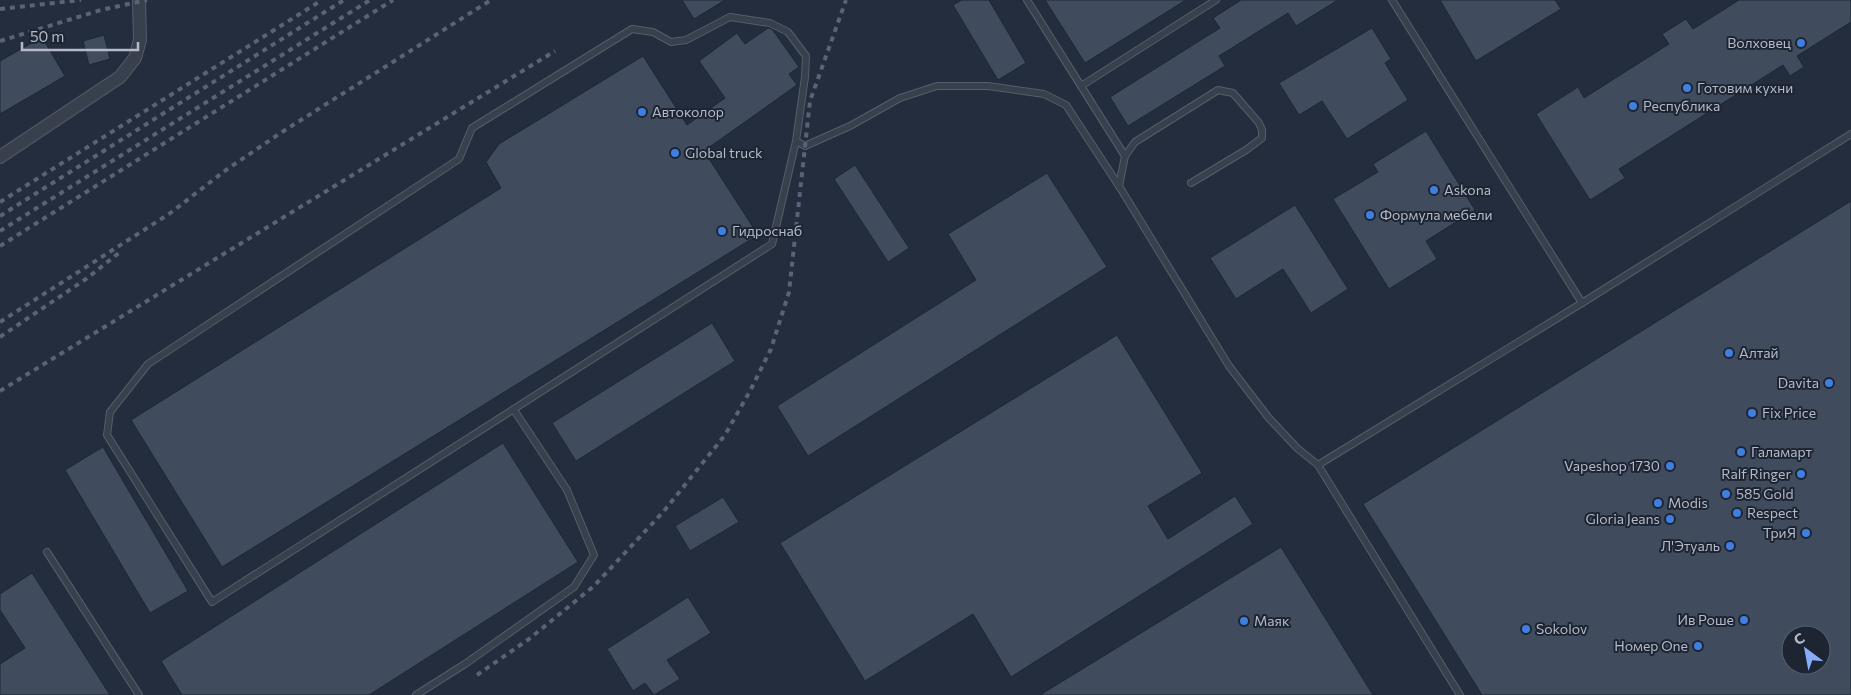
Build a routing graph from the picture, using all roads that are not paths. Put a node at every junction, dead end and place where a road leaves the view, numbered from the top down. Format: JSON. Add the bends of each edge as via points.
{"nodes":[{"id":1,"x":139,"y":0,"type":"edge"},
{"id":2,"x":1027,"y":0,"type":"edge"},
{"id":3,"x":1216,"y":0,"type":"edge"},
{"id":4,"x":1392,"y":0,"type":"edge"},
{"id":5,"x":1081,"y":86,"type":"junction"},
{"id":6,"x":1851,"y":134,"type":"edge"},
{"id":7,"x":796,"y":141,"type":"junction"},
{"id":8,"x":1125,"y":156,"type":"junction"},
{"id":9,"x":0,"y":157,"type":"edge"},
{"id":10,"x":1191,"y":183,"type":"dead end"},
{"id":11,"x":1119,"y":186,"type":"junction"},
{"id":12,"x":1582,"y":303,"type":"junction"},
{"id":13,"x":514,"y":410,"type":"junction"},
{"id":14,"x":1318,"y":466,"type":"junction"},
{"id":15,"x":47,"y":552,"type":"dead end"},
{"id":16,"x":139,"y":695,"type":"edge"},
{"id":17,"x":416,"y":695,"type":"edge"},
{"id":18,"x":1460,"y":695,"type":"edge"}],
"edges":[{"from":1,"to":9,"type":"street","via":[[138,50],[120,77]]},
{"from":2,"to":5,"type":"lane"},
{"from":3,"to":5,"type":"lane"},
{"from":4,"to":12,"type":"lane"},
{"from":5,"to":8,"type":"lane"},
{"from":6,"to":12,"type":"lane"},
{"from":7,"to":11,"type":"lane","via":[[805,146],[900,98],[937,86],[988,86],[1044,94],[1066,105]]},
{"from":7,"to":13,"type":"lane","via":[[772,244]]},
{"from":7,"to":13,"type":"lane","via":[[806,56],[788,32],[770,23],[730,17],[686,40],[671,42],[653,32],[632,29],[472,128],[459,159],[148,364],[110,412],[107,435],[212,602]]},
{"from":8,"to":10,"type":"lane","via":[[1135,142],[1218,90],[1233,93],[1259,123],[1262,138]]},
{"from":8,"to":11,"type":"lane"},
{"from":11,"to":14,"type":"lane","via":[[1229,366],[1268,416]]},
{"from":12,"to":14,"type":"lane"},
{"from":13,"to":17,"type":"lane","via":[[566,490],[594,555],[574,587]]},
{"from":14,"to":18,"type":"lane"},
{"from":15,"to":16,"type":"lane"}]}
